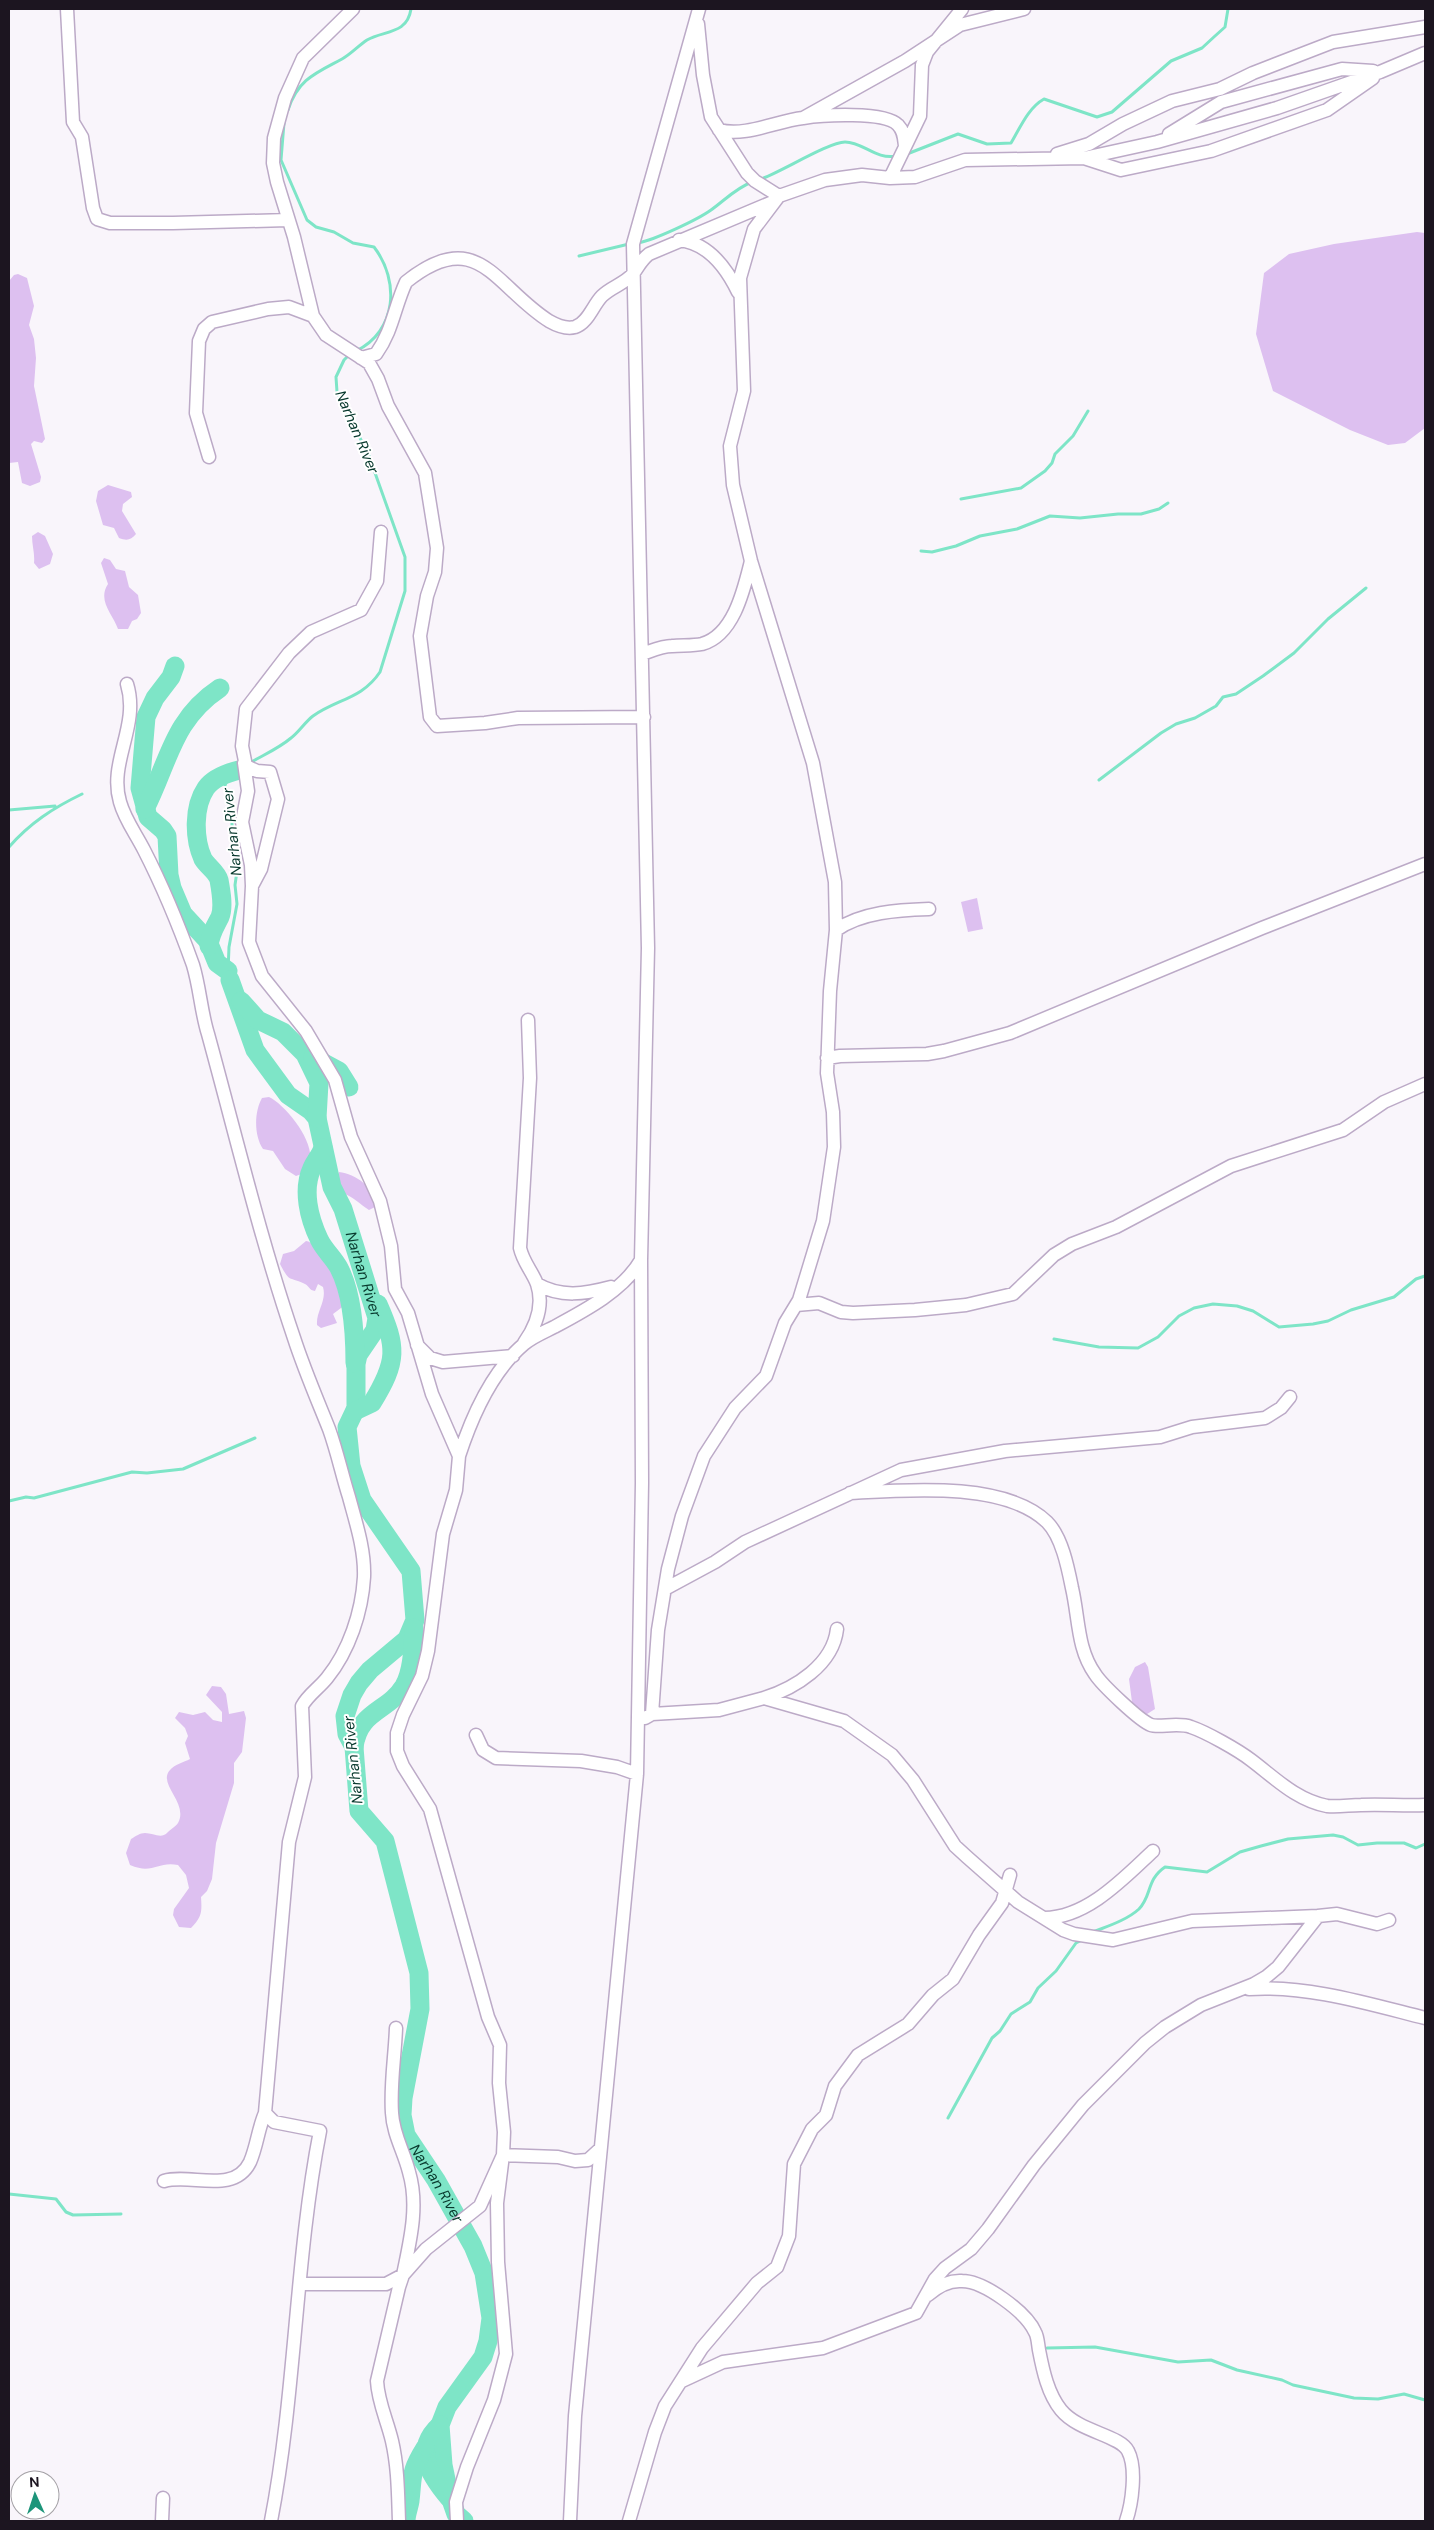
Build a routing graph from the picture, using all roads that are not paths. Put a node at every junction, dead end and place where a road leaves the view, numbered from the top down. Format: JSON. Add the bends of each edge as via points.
{"nodes":[{"id":1,"x":67,"y":9,"type":"edge"},
{"id":2,"x":353,"y":9,"type":"edge"},
{"id":3,"x":962,"y":9,"type":"edge"},
{"id":4,"x":1024,"y":9,"type":"edge"},
{"id":5,"x":697,"y":11,"type":"edge"},
{"id":6,"x":1425,"y":26,"type":"edge"},
{"id":7,"x":932,"y":43,"type":"junction"},
{"id":8,"x":1425,"y":53,"type":"edge"},
{"id":9,"x":1380,"y":72,"type":"junction"},
{"id":10,"x":803,"y":118,"type":"junction"},
{"id":11,"x":719,"y":130,"type":"junction"},
{"id":12,"x":1157,"y":142,"type":"junction"},
{"id":13,"x":905,"y":146,"type":"junction"},
{"id":14,"x":1045,"y":158,"type":"junction"},
{"id":15,"x":1084,"y":158,"type":"junction"},
{"id":16,"x":890,"y":178,"type":"junction"},
{"id":17,"x":777,"y":198,"type":"junction"},
{"id":18,"x":288,"y":220,"type":"junction"},
{"id":19,"x":679,"y":240,"type":"junction"},
{"id":20,"x":633,"y":274,"type":"junction"},
{"id":21,"x":741,"y":299,"type":"junction"},
{"id":22,"x":313,"y":316,"type":"junction"},
{"id":23,"x":361,"y":358,"type":"junction"},
{"id":24,"x":209,"y":457,"type":"dead end"},
{"id":25,"x":381,"y":532,"type":"dead end"},
{"id":26,"x":751,"y":561,"type":"junction"},
{"id":27,"x":642,"y":654,"type":"junction"},
{"id":28,"x":127,"y":684,"type":"dead end"},
{"id":29,"x":644,"y":716,"type":"junction"},
{"id":30,"x":244,"y":763,"type":"junction"},
{"id":31,"x":1425,"y":864,"type":"edge"},
{"id":32,"x":252,"y":886,"type":"junction"},
{"id":33,"x":929,"y":909,"type":"dead end"},
{"id":34,"x":836,"y":930,"type":"junction"},
{"id":35,"x":528,"y":1020,"type":"dead end"},
{"id":36,"x":827,"y":1058,"type":"junction"},
{"id":37,"x":1425,"y":1084,"type":"edge"},
{"id":38,"x":641,"y":1260,"type":"junction"},
{"id":39,"x":537,"y":1284,"type":"junction"},
{"id":40,"x":619,"y":1285,"type":"junction"},
{"id":41,"x":796,"y":1305,"type":"junction"},
{"id":42,"x":416,"y":1344,"type":"junction"},
{"id":43,"x":524,"y":1344,"type":"junction"},
{"id":44,"x":513,"y":1356,"type":"junction"},
{"id":45,"x":1290,"y":1398,"type":"dead end"},
{"id":46,"x":459,"y":1456,"type":"junction"},
{"id":47,"x":850,"y":1493,"type":"junction"},
{"id":48,"x":665,"y":1589,"type":"junction"},
{"id":49,"x":837,"y":1629,"type":"dead end"},
{"id":50,"x":764,"y":1698,"type":"junction"},
{"id":51,"x":652,"y":1714,"type":"junction"},
{"id":52,"x":638,"y":1721,"type":"junction"},
{"id":53,"x":476,"y":1734,"type":"dead end"},
{"id":54,"x":637,"y":1774,"type":"junction"},
{"id":55,"x":1425,"y":1805,"type":"edge"},
{"id":56,"x":1153,"y":1851,"type":"dead end"},
{"id":57,"x":1010,"y":1875,"type":"dead end"},
{"id":58,"x":1005,"y":1892,"type":"junction"},
{"id":59,"x":1318,"y":1916,"type":"junction"},
{"id":60,"x":1044,"y":1918,"type":"junction"},
{"id":61,"x":1389,"y":1920,"type":"dead end"},
{"id":62,"x":1242,"y":1989,"type":"junction"},
{"id":63,"x":1425,"y":2018,"type":"edge"},
{"id":64,"x":396,"y":2028,"type":"dead end"},
{"id":65,"x":265,"y":2113,"type":"junction"},
{"id":66,"x":600,"y":2149,"type":"junction"},
{"id":67,"x":503,"y":2155,"type":"junction"},
{"id":68,"x":164,"y":2181,"type":"dead end"},
{"id":69,"x":403,"y":2275,"type":"junction"},
{"id":70,"x":301,"y":2284,"type":"junction"},
{"id":71,"x":924,"y":2299,"type":"junction"},
{"id":72,"x":682,"y":2381,"type":"junction"},
{"id":73,"x":163,"y":2498,"type":"dead end"},
{"id":74,"x":162,"y":2521,"type":"edge"},
{"id":75,"x":271,"y":2521,"type":"edge"},
{"id":76,"x":398,"y":2521,"type":"edge"},
{"id":77,"x":457,"y":2521,"type":"edge"},
{"id":78,"x":570,"y":2521,"type":"edge"},
{"id":79,"x":628,"y":2521,"type":"edge"},
{"id":80,"x":1126,"y":2521,"type":"edge"}],
"edges":[{"from":1,"to":18,"type":"street","via":[[73,122],[82,137],[97,219],[110,223]]},
{"from":2,"to":18,"type":"street","via":[[304,58],[278,117],[273,163]]},
{"from":3,"to":7,"type":"street"},
{"from":4,"to":7,"type":"street","via":[[960,25]]},
{"from":5,"to":11,"type":"street","via":[[703,75],[711,117]]},
{"from":5,"to":20,"type":"street","via":[[632,244]]},
{"from":6,"to":14,"type":"street","via":[[1333,42],[1220,89],[1172,101],[1089,144]]},
{"from":7,"to":10,"type":"street"},
{"from":7,"to":13,"type":"street","via":[[922,65],[920,116]]},
{"from":8,"to":9,"type":"street"},
{"from":9,"to":12,"type":"street","via":[[1277,108]]},
{"from":9,"to":12,"type":"street","via":[[1342,69],[1221,102]]},
{"from":9,"to":15,"type":"street","via":[[1327,110],[1211,151],[1121,170]]},
{"from":10,"to":11,"type":"street","via":[[739,132]]},
{"from":10,"to":13,"type":"street","via":[[878,116],[898,124],[904,133]]},
{"from":11,"to":17,"type":"street","via":[[746,173]]},
{"from":12,"to":15,"type":"street"},
{"from":13,"to":16,"type":"street"},
{"from":14,"to":15,"type":"street"},
{"from":14,"to":16,"type":"street","via":[[965,160],[915,177]]},
{"from":16,"to":17,"type":"street","via":[[862,175],[825,180]]},
{"from":17,"to":19,"type":"street"},
{"from":17,"to":21,"type":"street","via":[[754,228],[740,278]]},
{"from":18,"to":22,"type":"street"},
{"from":19,"to":20,"type":"street","via":[[641,260]]},
{"from":19,"to":21,"type":"street","via":[[699,246],[717,259]]},
{"from":20,"to":23,"type":"street","via":[[603,295],[578,326],[570,328],[553,323],[535,312],[480,263],[462,259],[442,260],[406,282],[382,345],[376,354]]},
{"from":20,"to":27,"type":"street"},
{"from":21,"to":26,"type":"street","via":[[744,391],[730,446],[733,484]]},
{"from":22,"to":23,"type":"street","via":[[326,334]]},
{"from":22,"to":24,"type":"street","via":[[289,307],[268,308],[212,322],[204,328],[199,341],[196,413]]},
{"from":23,"to":29,"type":"street","via":[[369,363],[378,379],[388,406],[425,473],[436,548],[420,636],[430,718],[437,726],[518,718]]},
{"from":25,"to":30,"type":"street","via":[[377,580],[361,610],[312,632],[289,653],[246,709],[242,746]]},
{"from":26,"to":27,"type":"street","via":[[736,609],[712,640],[669,646]]},
{"from":26,"to":34,"type":"street","via":[[813,763],[835,882]]},
{"from":27,"to":29,"type":"street"},
{"from":28,"to":65,"type":"street","via":[[132,713],[117,772],[119,800],[130,828],[164,891],[194,968],[206,1030],[263,1243],[302,1362],[330,1432],[362,1552],[364,1576],[349,1642],[332,1671],[302,1706],[305,1777],[289,1842]]},
{"from":29,"to":38,"type":"street","via":[[648,948]]},
{"from":30,"to":32,"type":"street","via":[[248,791],[242,822]]},
{"from":30,"to":32,"type":"street","via":[[257,771],[270,772],[278,799],[262,868]]},
{"from":31,"to":36,"type":"street","via":[[1010,1033],[935,1053]]},
{"from":32,"to":42,"type":"street","via":[[248,931],[254,958],[262,976],[306,1031],[335,1080],[351,1137],[380,1201],[391,1246],[395,1289],[408,1313]]},
{"from":33,"to":34,"type":"street","via":[[886,913],[845,923]]},
{"from":34,"to":36,"type":"street"},
{"from":35,"to":39,"type":"street","via":[[530,1078],[520,1248],[523,1261]]},
{"from":36,"to":41,"type":"street","via":[[834,1147],[830,1184],[823,1220]]},
{"from":37,"to":41,"type":"street","via":[[1384,1102],[1343,1130],[1231,1166],[1116,1228],[1072,1244],[1054,1254],[1013,1294],[966,1305],[915,1310],[853,1313],[819,1303]]},
{"from":38,"to":40,"type":"street"},
{"from":38,"to":52,"type":"street"},
{"from":39,"to":40,"type":"street","via":[[559,1294]]},
{"from":39,"to":43,"type":"street","via":[[538,1316]]},
{"from":40,"to":43,"type":"street"},
{"from":41,"to":48,"type":"street","via":[[785,1323],[766,1376],[735,1408],[704,1456],[682,1516]]},
{"from":42,"to":44,"type":"street","via":[[430,1358],[443,1362]]},
{"from":42,"to":46,"type":"street","via":[[432,1394]]},
{"from":43,"to":44,"type":"street"},
{"from":44,"to":46,"type":"street","via":[[484,1396]]},
{"from":45,"to":47,"type":"street","via":[[1265,1418],[1192,1427],[1160,1437],[1012,1450],[916,1466]]},
{"from":46,"to":67,"type":"street","via":[[456,1490],[443,1534],[428,1651],[422,1676],[397,1733],[398,1751],[415,1788],[430,1809],[488,2017],[500,2045]]},
{"from":47,"to":48,"type":"street","via":[[746,1542]]},
{"from":47,"to":55,"type":"street","via":[[969,1492],[998,1496],[1020,1504],[1048,1523],[1055,1535],[1072,1587],[1080,1647],[1095,1675],[1134,1714],[1152,1726],[1174,1723],[1192,1727],[1250,1759],[1290,1791],[1327,1806]]},
{"from":48,"to":51,"type":"street"},
{"from":49,"to":50,"type":"street","via":[[829,1652],[816,1668],[796,1685]]},
{"from":50,"to":51,"type":"street","via":[[719,1710]]},
{"from":50,"to":58,"type":"street","via":[[844,1721],[892,1755],[913,1780],[955,1846]]},
{"from":51,"to":52,"type":"street"},
{"from":52,"to":54,"type":"street"},
{"from":53,"to":54,"type":"street","via":[[483,1750],[496,1758],[581,1761]]},
{"from":54,"to":66,"type":"street"},
{"from":56,"to":60,"type":"street","via":[[1092,1902],[1055,1918]]},
{"from":57,"to":58,"type":"street"},
{"from":58,"to":60,"type":"street"},
{"from":58,"to":72,"type":"street","via":[[1002,1904],[953,1979],[932,1996],[908,2024],[858,2055],[835,2086],[826,2115],[812,2129],[794,2164],[789,2236],[777,2266],[742,2299],[702,2348]]},
{"from":59,"to":60,"type":"street","via":[[1192,1921],[1113,1940],[1069,1932]]},
{"from":59,"to":61,"type":"street","via":[[1337,1914],[1378,1924]]},
{"from":59,"to":62,"type":"street","via":[[1278,1967]]},
{"from":62,"to":63,"type":"street","via":[[1267,1988],[1346,1999]]},
{"from":62,"to":71,"type":"street","via":[[1201,2005],[1145,2043],[1083,2105],[988,2229],[940,2274]]},
{"from":64,"to":69,"type":"street","via":[[392,2114],[414,2201]]},
{"from":65,"to":68,"type":"street","via":[[251,2160],[244,2172],[235,2178],[219,2181],[190,2178]]},
{"from":65,"to":70,"type":"street","via":[[274,2122],[320,2131],[311,2177]]},
{"from":66,"to":67,"type":"street","via":[[588,2160],[575,2161],[558,2157]]},
{"from":66,"to":78,"type":"street","via":[[575,2416]]},
{"from":67,"to":69,"type":"street","via":[[480,2206],[434,2241]]},
{"from":67,"to":77,"type":"street","via":[[497,2203],[498,2262],[506,2354],[494,2400],[466,2467],[456,2502]]},
{"from":69,"to":70,"type":"street","via":[[386,2284]]},
{"from":69,"to":76,"type":"street","via":[[377,2381],[396,2466]]},
{"from":70,"to":75,"type":"street"},
{"from":71,"to":72,"type":"street","via":[[916,2313],[906,2318],[823,2348],[723,2362]]},
{"from":71,"to":80,"type":"street","via":[[949,2282],[962,2281],[992,2292],[1020,2313],[1035,2332],[1048,2387],[1060,2410],[1076,2424],[1116,2439],[1129,2452],[1133,2480]]},
{"from":72,"to":79,"type":"street","via":[[665,2406]]},
{"from":73,"to":74,"type":"street"}]}
